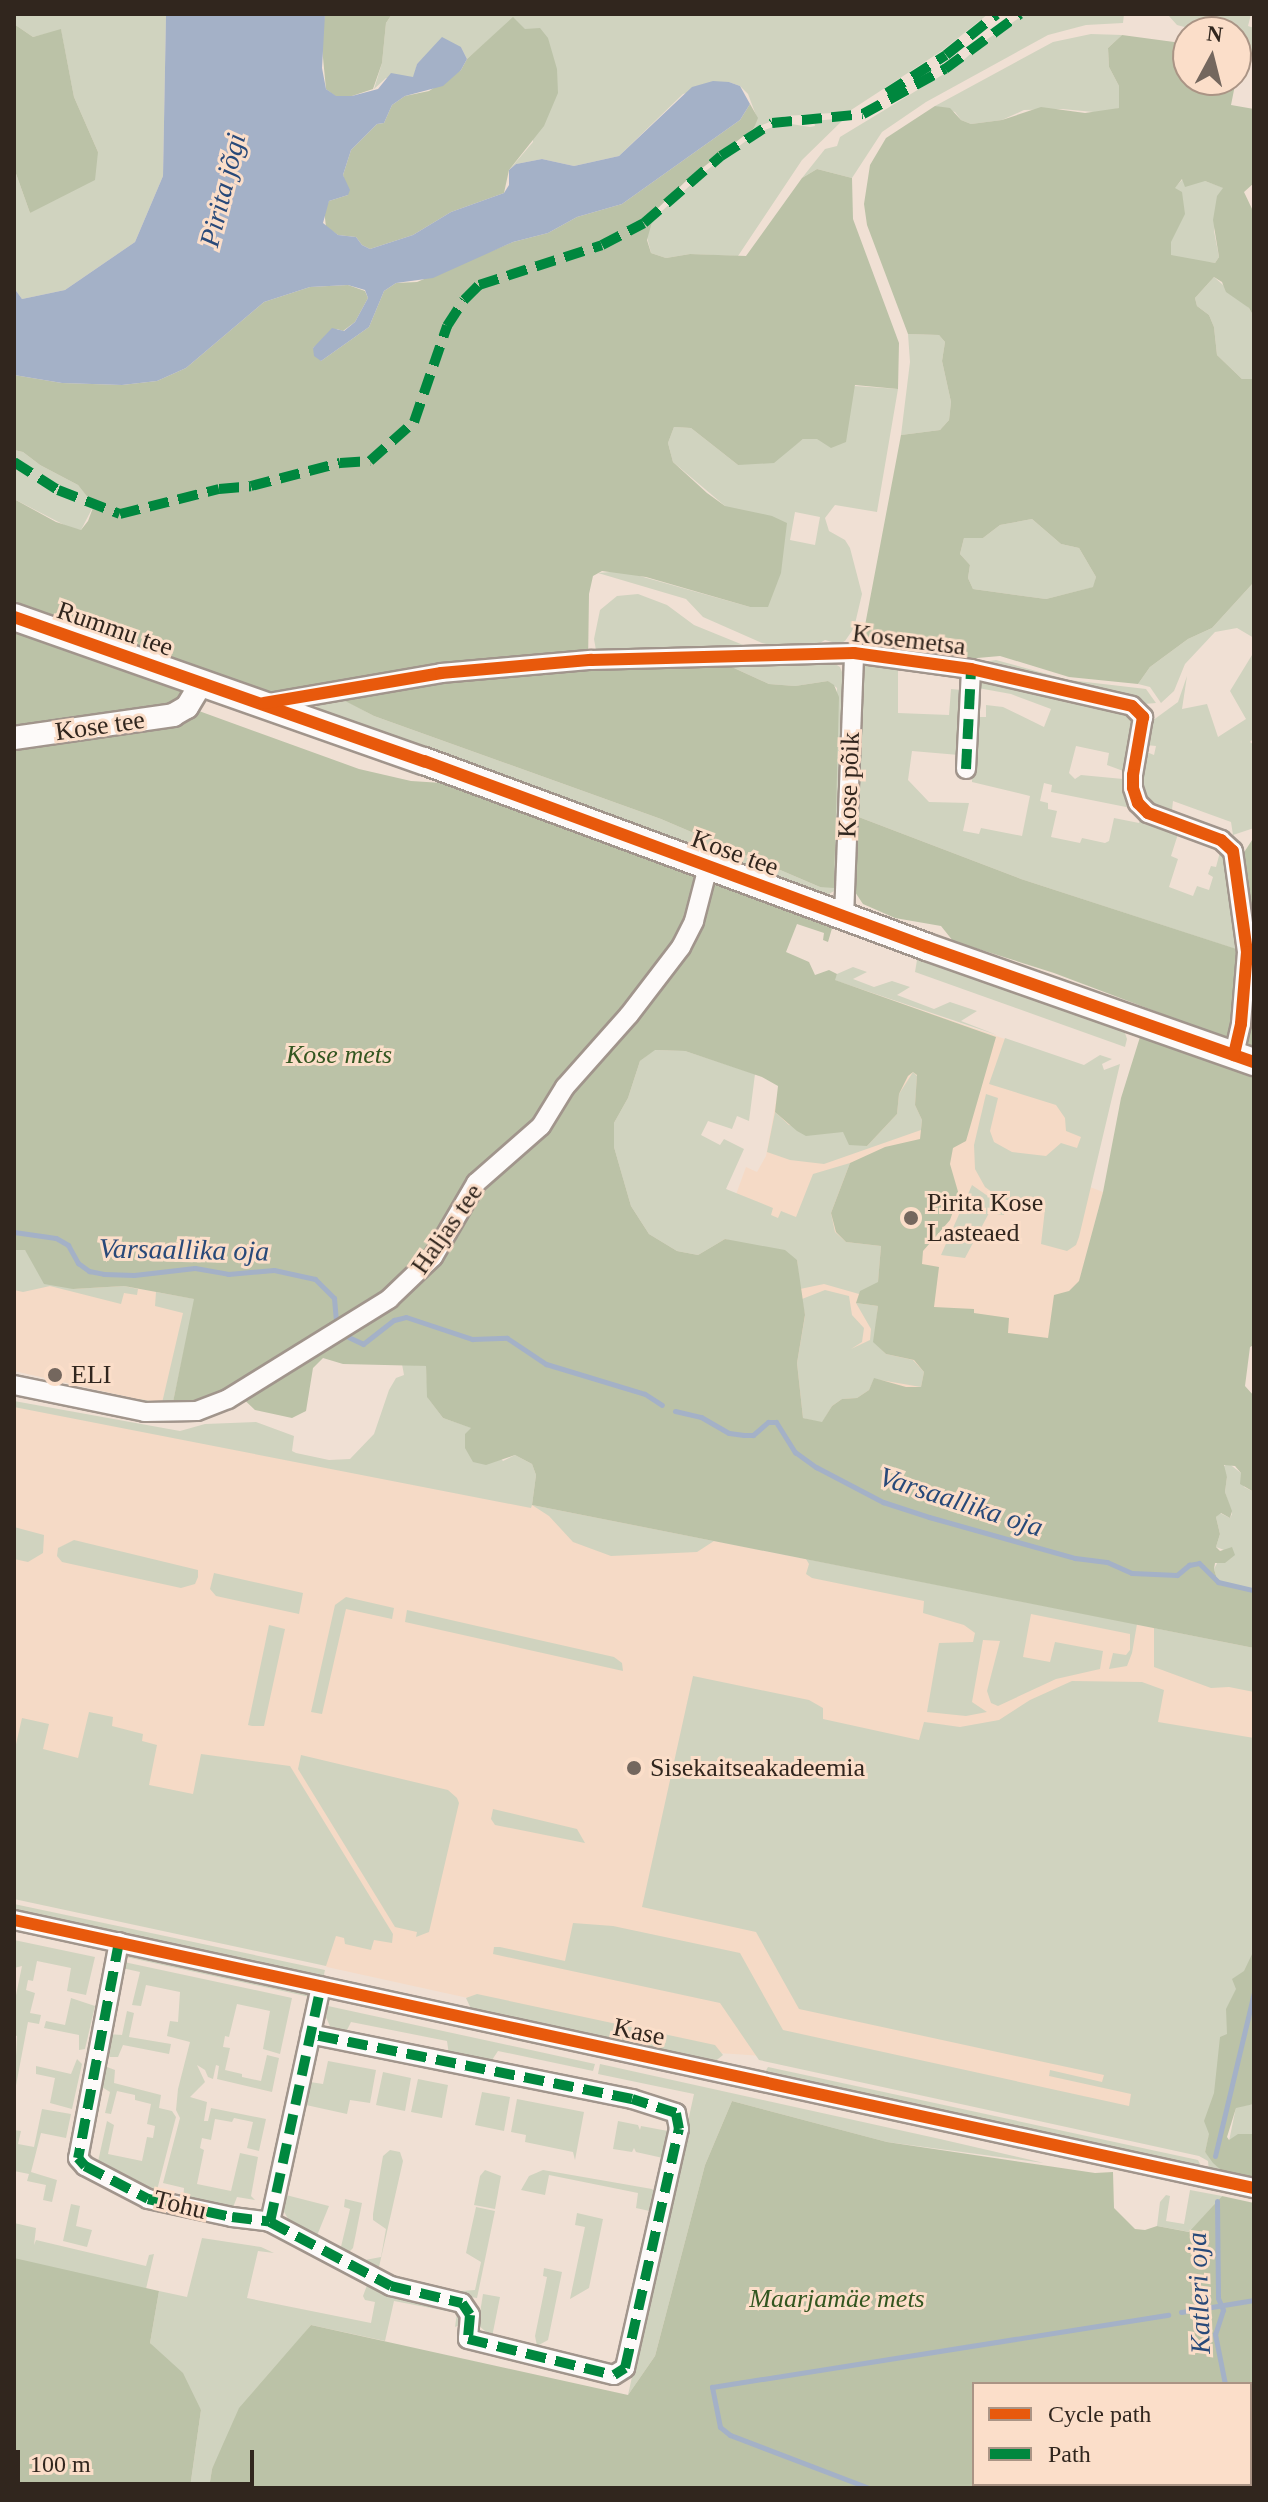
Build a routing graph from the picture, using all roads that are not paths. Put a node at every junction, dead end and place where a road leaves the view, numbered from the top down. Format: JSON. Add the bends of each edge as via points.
{"nodes":[{"id":1,"x":14,"y":617,"type":"edge"},
{"id":2,"x":854,"y":653,"type":"junction"},
{"id":3,"x":971,"y":669,"type":"junction"},
{"id":4,"x":202,"y":682,"type":"junction"},
{"id":5,"x":261,"y":704,"type":"junction"},
{"id":6,"x":14,"y":738,"type":"edge"},
{"id":7,"x":966,"y":769,"type":"dead end"},
{"id":8,"x":708,"y":867,"type":"junction"},
{"id":9,"x":844,"y":917,"type":"junction"},
{"id":10,"x":1244,"y":1059,"type":"edge"},
{"id":11,"x":14,"y":1385,"type":"edge"},
{"id":12,"x":14,"y":1920,"type":"edge"},
{"id":13,"x":119,"y":1942,"type":"junction"},
{"id":14,"x":321,"y":1986,"type":"junction"},
{"id":15,"x":311,"y":2034,"type":"junction"},
{"id":16,"x":1254,"y":2188,"type":"edge"},
{"id":17,"x":270,"y":2222,"type":"junction"}],
"edges":[{"from":1,"to":4,"type":"main road","name":"Rummu tee"},
{"from":2,"to":3,"type":"street","name":"Kosemetsa"},
{"from":2,"to":5,"type":"street","name":"Kosemetsa","via":[[576,661],[441,673]]},
{"from":2,"to":9,"type":"street","name":"Kose põik"},
{"from":3,"to":7,"type":"street"},
{"from":3,"to":10,"type":"street","name":"Kosemetsa","via":[[1123,704],[1142,714],[1132,784],[1138,803],[1148,813],[1221,840],[1233,851],[1247,952]]},
{"from":4,"to":5,"type":"main road","name":"Kose tee"},
{"from":4,"to":6,"type":"street","name":"Kose tee","via":[[187,707],[173,715]]},
{"from":5,"to":8,"type":"main road","name":"Kose tee"},
{"from":8,"to":9,"type":"main road","name":"Kose tee"},
{"from":8,"to":11,"type":"street","name":"Haljas tee","via":[[694,921],[681,947],[565,1087],[541,1126],[476,1183],[433,1257],[389,1299],[228,1399],[197,1411],[145,1412]]},
{"from":9,"to":10,"type":"main road","name":"Kose tee"},
{"from":12,"to":13,"type":"street","name":"Kase"},
{"from":13,"to":14,"type":"street","name":"Kase"},
{"from":13,"to":17,"type":"street","name":"Tohu","via":[[78,2158],[148,2199]]},
{"from":14,"to":15,"type":"street"},
{"from":14,"to":16,"type":"street","name":"Kase"},
{"from":15,"to":17,"type":"street"},
{"from":15,"to":17,"type":"street","via":[[632,2099],[676,2113],[679,2129],[625,2368],[614,2375],[468,2339],[470,2315],[462,2303],[391,2286]]}]}
